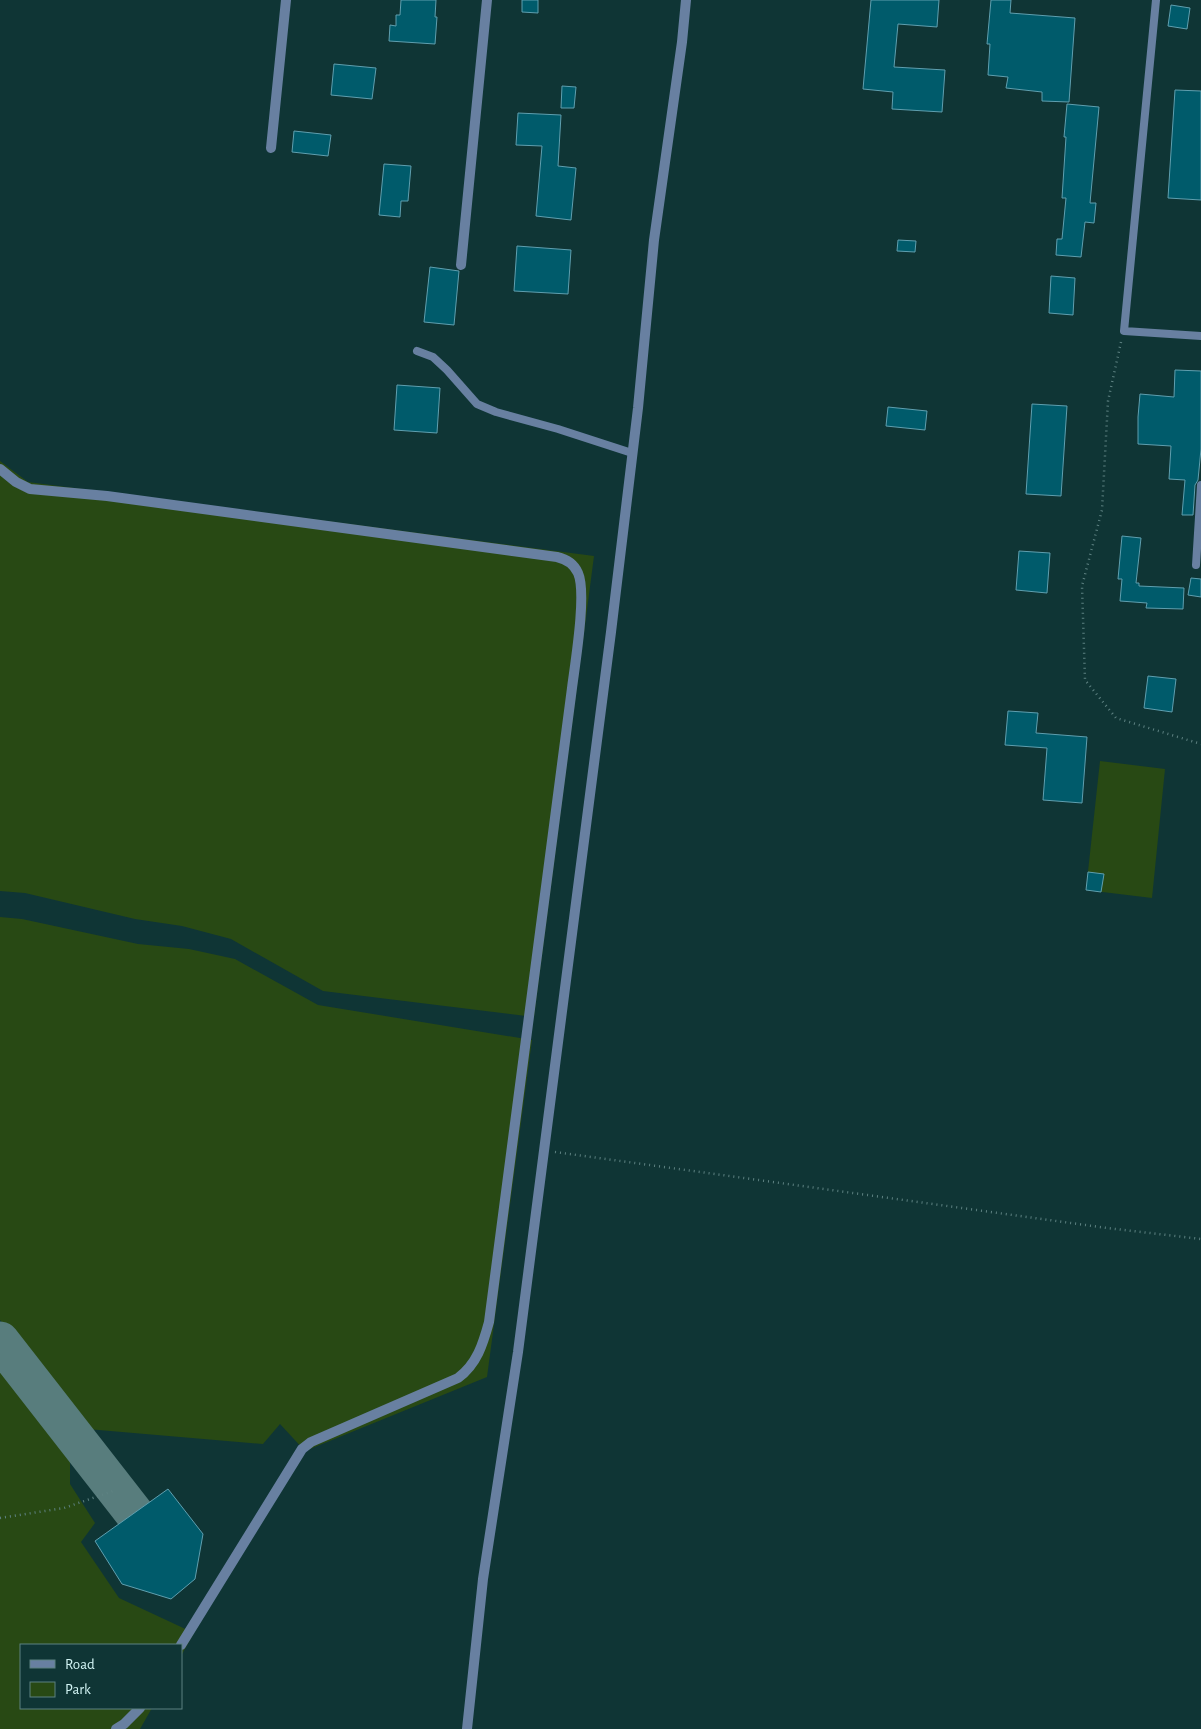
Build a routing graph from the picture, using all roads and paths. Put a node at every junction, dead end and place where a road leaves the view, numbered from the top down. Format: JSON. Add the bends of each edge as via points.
{"nodes":[{"id":1,"x":286,"y":0,"type":"edge"},
{"id":2,"x":487,"y":0,"type":"edge"},
{"id":3,"x":686,"y":0,"type":"edge"},
{"id":4,"x":1156,"y":0,"type":"edge"},
{"id":5,"x":271,"y":148,"type":"dead end"},
{"id":6,"x":461,"y":265,"type":"dead end"},
{"id":7,"x":1124,"y":331,"type":"junction"},
{"id":8,"x":1201,"y":336,"type":"edge"},
{"id":9,"x":418,"y":351,"type":"dead end"},
{"id":10,"x":632,"y":453,"type":"junction"},
{"id":11,"x":0,"y":469,"type":"edge"},
{"id":12,"x":1201,"y":485,"type":"edge"},
{"id":13,"x":1196,"y":565,"type":"dead end"},
{"id":14,"x":1201,"y":744,"type":"edge"},
{"id":15,"x":544,"y":1151,"type":"junction"},
{"id":16,"x":1201,"y":1239,"type":"edge"},
{"id":17,"x":116,"y":1490,"type":"dead end"},
{"id":18,"x":0,"y":1518,"type":"edge"},
{"id":19,"x":182,"y":1644,"type":"edge"},
{"id":20,"x":139,"y":1709,"type":"edge"},
{"id":21,"x":116,"y":1729,"type":"edge"},
{"id":22,"x":467,"y":1729,"type":"edge"}],
"edges":[{"from":1,"to":5,"type":"street"},
{"from":2,"to":6,"type":"street"},
{"from":3,"to":10,"type":"street","via":[[654,240]]},
{"from":4,"to":7,"type":"lane"},
{"from":7,"to":8,"type":"lane"},
{"from":7,"to":14,"type":"path","via":[[1108,401],[1102,510],[1082,586],[1085,680],[1116,718]]},
{"from":9,"to":10,"type":"lane","via":[[433,357],[477,404]]},
{"from":10,"to":15,"type":"street"},
{"from":11,"to":19,"type":"street","via":[[30,488],[558,557],[574,566],[580,578],[581,608],[572,688],[484,1342],[471,1366],[458,1378],[302,1448]]},
{"from":12,"to":13,"type":"lane"},
{"from":15,"to":16,"type":"path"},
{"from":15,"to":22,"type":"street","via":[[518,1352],[483,1579]]},
{"from":17,"to":18,"type":"path","via":[[64,1508]]},
{"from":20,"to":21,"type":"street"}]}
